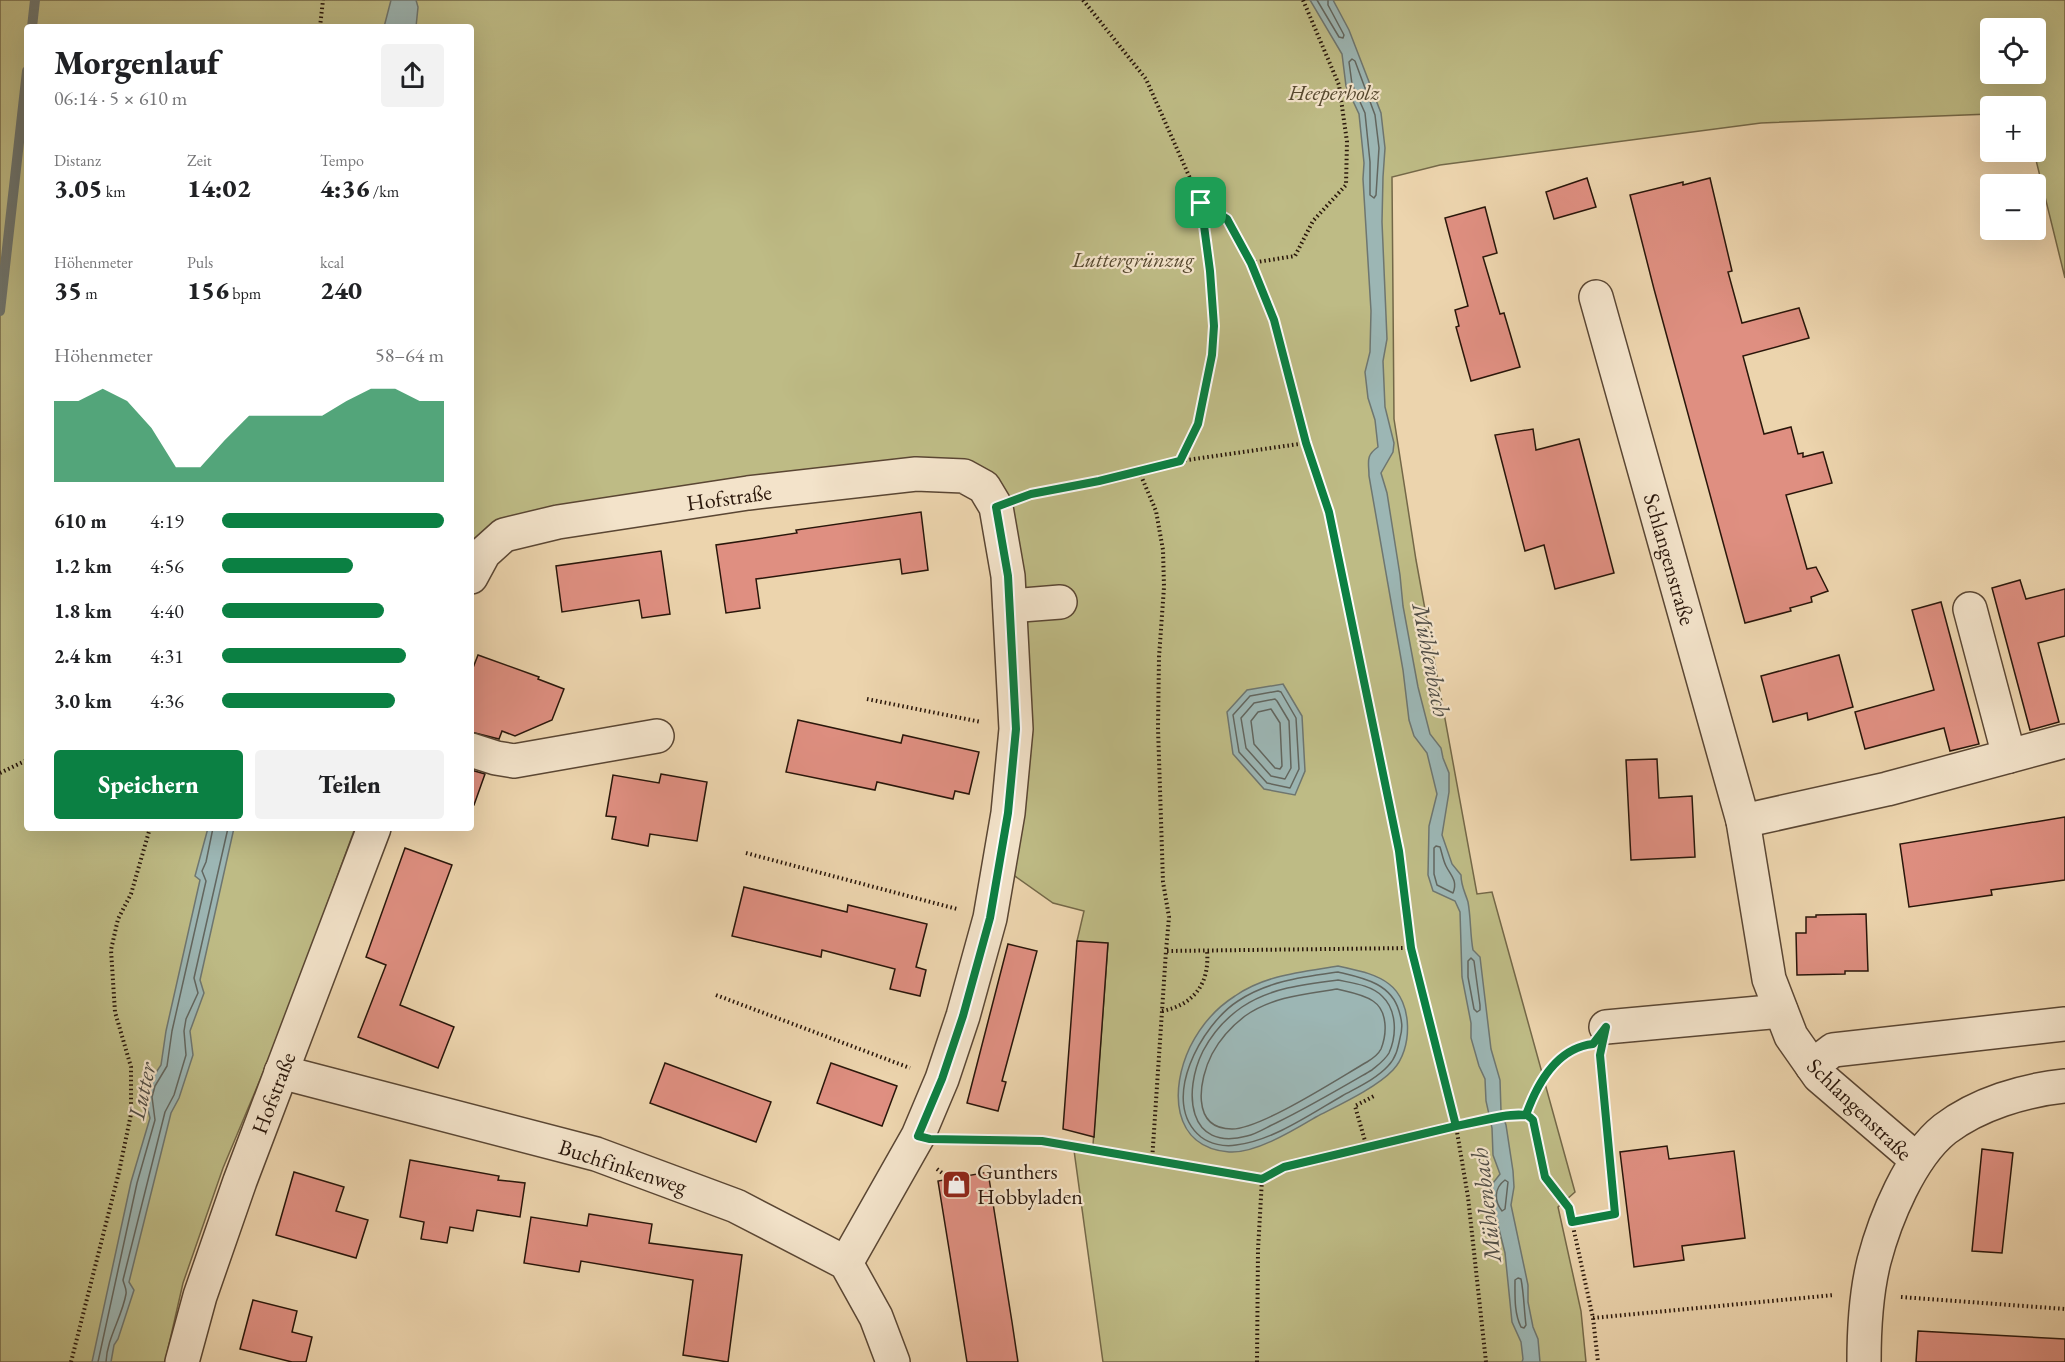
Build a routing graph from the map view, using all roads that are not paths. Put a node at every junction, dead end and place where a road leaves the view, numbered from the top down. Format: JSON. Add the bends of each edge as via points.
{"nodes":[{"id":1,"x":1596,"y":297,"type":"dead end"},
{"id":2,"x":474,"y":571,"type":"edge"},
{"id":3,"x":1060,"y":602,"type":"dead end"},
{"id":4,"x":1010,"y":606,"type":"junction"},
{"id":5,"x":1970,"y":609,"type":"dead end"},
{"id":6,"x":657,"y":736,"type":"dead end"},
{"id":7,"x":2065,"y":741,"type":"edge"},
{"id":8,"x":474,"y":751,"type":"edge"},
{"id":9,"x":2009,"y":756,"type":"junction"},
{"id":10,"x":1743,"y":821,"type":"junction"},
{"id":11,"x":373,"y":831,"type":"edge"},
{"id":12,"x":1781,"y":1011,"type":"junction"},
{"id":13,"x":2065,"y":1024,"type":"edge"},
{"id":14,"x":1606,"y":1027,"type":"road end"},
{"id":15,"x":1812,"y":1066,"type":"junction"},
{"id":16,"x":281,"y":1072,"type":"junction"},
{"id":17,"x":2065,"y":1086,"type":"edge"},
{"id":18,"x":1917,"y":1160,"type":"junction"},
{"id":19,"x":846,"y":1263,"type":"junction"},
{"id":20,"x":182,"y":1362,"type":"edge"},
{"id":21,"x":893,"y":1362,"type":"edge"},
{"id":22,"x":1864,"y":1362,"type":"edge"}],
"edges":[{"from":1,"to":10,"type":"street","name":"Schlangenstraße"},
{"from":2,"to":4,"type":"street","name":"Hofstraße","via":[[484,553],[504,535],[558,522],[748,493],[916,474],[964,476],[984,487],[996,507]]},
{"from":3,"to":4,"type":"street"},
{"from":4,"to":19,"type":"street","via":[[1016,729],[1008,813],[990,918],[942,1079],[918,1136]]},
{"from":5,"to":9,"type":"street"},
{"from":6,"to":8,"type":"street","via":[[514,761]]},
{"from":7,"to":9,"type":"street"},
{"from":9,"to":10,"type":"street","via":[[1887,789]]},
{"from":10,"to":12,"type":"street","name":"Schlangenstraße","via":[[1769,979]]},
{"from":11,"to":16,"type":"street","name":"Hofstraße"},
{"from":12,"to":14,"type":"street"},
{"from":12,"to":15,"type":"street","name":"Schlangenstraße","via":[[1791,1036]]},
{"from":13,"to":15,"type":"street","via":[[1833,1050]]},
{"from":15,"to":18,"type":"street","name":"Schlangenstraße"},
{"from":16,"to":19,"type":"street","name":"Buchfinkenweg","via":[[596,1154],[736,1206]]},
{"from":16,"to":20,"type":"street","name":"Hofstraße","via":[[200,1296]]},
{"from":17,"to":18,"type":"street","via":[[2018,1095],[1962,1118],[1943,1131]]},
{"from":18,"to":22,"type":"street","name":"Schlangenstraße","via":[[1886,1224],[1874,1262]]},
{"from":19,"to":21,"type":"street","via":[[876,1317]]}]}
